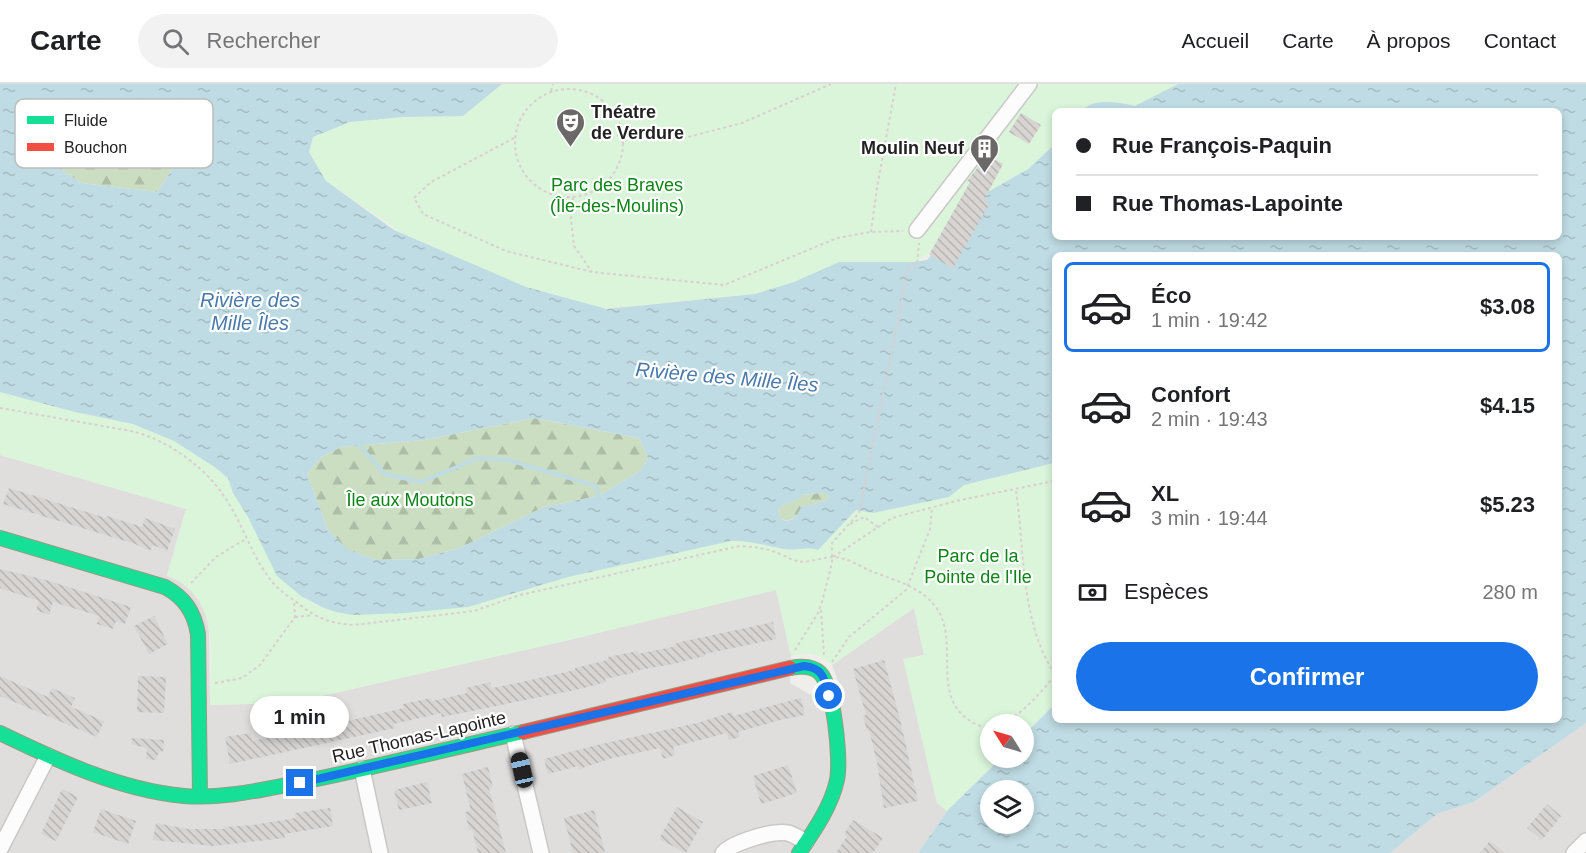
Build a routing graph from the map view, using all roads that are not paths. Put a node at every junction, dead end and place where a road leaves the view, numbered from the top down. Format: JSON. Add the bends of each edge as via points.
{"nodes":[{"id":1,"x":1029,"y":84,"type":"edge"},
{"id":2,"x":918,"y":233,"type":"road end"},
{"id":3,"x":0,"y":538,"type":"edge"},
{"id":4,"x":0,"y":733,"type":"edge"},
{"id":5,"x":513,"y":734,"type":"junction"},
{"id":6,"x":48,"y":756,"type":"junction"},
{"id":7,"x":362,"y":769,"type":"junction"},
{"id":8,"x":200,"y":796,"type":"junction"},
{"id":9,"x":1586,"y":841,"type":"edge"},
{"id":10,"x":803,"y":848,"type":"edge"},
{"id":11,"x":0,"y":849,"type":"edge"},
{"id":12,"x":380,"y":853,"type":"edge"},
{"id":13,"x":541,"y":853,"type":"edge"},
{"id":14,"x":723,"y":853,"type":"edge"},
{"id":15,"x":1574,"y":853,"type":"edge"}],
"edges":[{"from":1,"to":2,"type":"street"},
{"from":3,"to":8,"type":"street","via":[[165,587],[189,605],[198,634]]},
{"from":4,"to":6,"type":"street","name":"Rue Thomas-Lapointe"},
{"from":5,"to":7,"type":"street","name":"Rue Thomas-Lapointe"},
{"from":5,"to":10,"type":"street","name":"Rue Thomas-Lapointe","via":[[804,666],[814,668],[824,678],[838,734],[840,768],[833,795]]},
{"from":5,"to":13,"type":"street"},
{"from":6,"to":8,"type":"street","name":"Rue Thomas-Lapointe","via":[[135,786]]},
{"from":6,"to":11,"type":"street"},
{"from":7,"to":8,"type":"street","name":"Rue Thomas-Lapointe","via":[[257,792]]},
{"from":7,"to":12,"type":"street"},
{"from":9,"to":15,"type":"street"},
{"from":10,"to":14,"type":"street","via":[[789,834],[777,833],[739,843]]}]}
